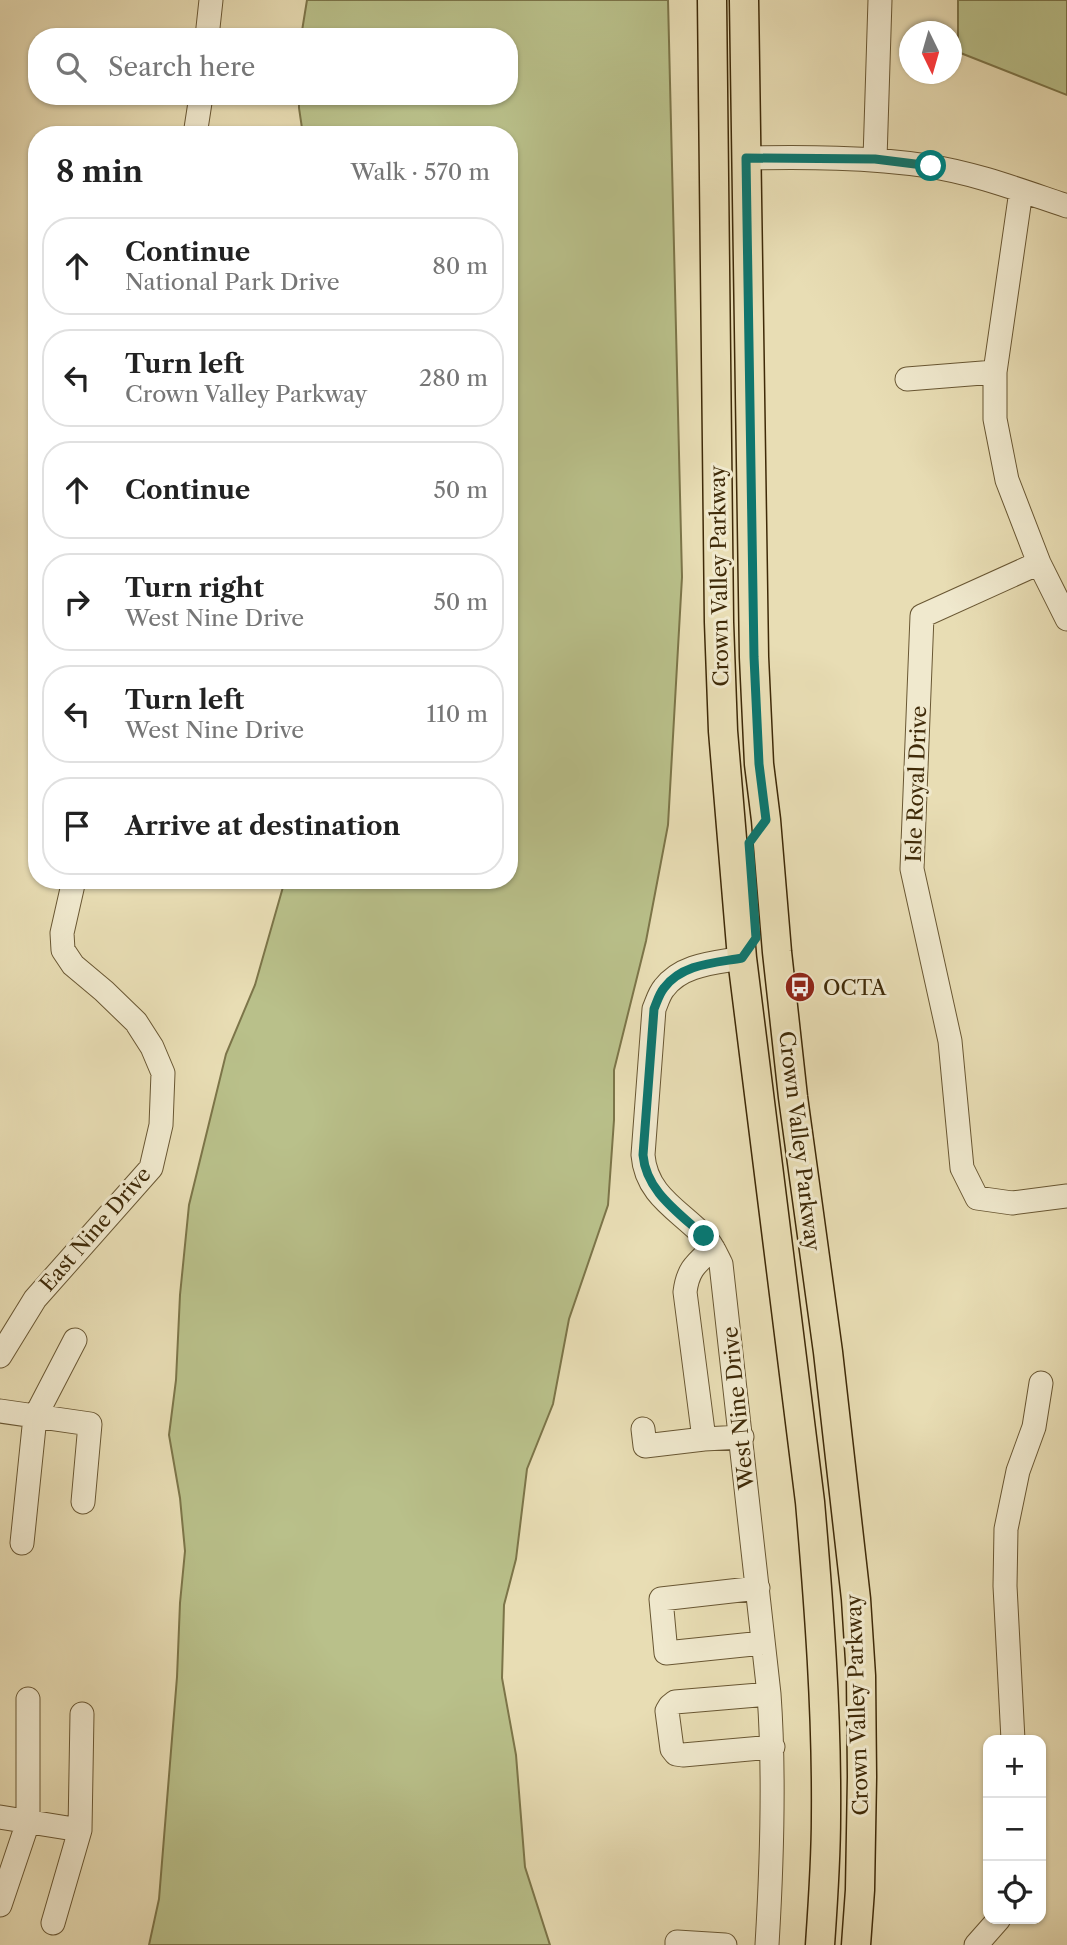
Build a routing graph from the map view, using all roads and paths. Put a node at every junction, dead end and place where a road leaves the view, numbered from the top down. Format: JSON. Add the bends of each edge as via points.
{"nodes":[{"id":1,"x":211,"y":0,"type":"edge"},
{"id":2,"x":744,"y":0,"type":"edge"},
{"id":3,"x":880,"y":0,"type":"edge"},
{"id":4,"x":712,"y":11,"type":"edge"},
{"id":5,"x":208,"y":28,"type":"edge"},
{"id":6,"x":200,"y":105,"type":"edge"},
{"id":7,"x":196,"y":126,"type":"edge"},
{"id":8,"x":746,"y":158,"type":"junction"},
{"id":9,"x":875,"y":159,"type":"junction"},
{"id":10,"x":1021,"y":191,"type":"junction"},
{"id":11,"x":1067,"y":206,"type":"edge"},
{"id":12,"x":715,"y":249,"type":"junction"},
{"id":13,"x":995,"y":372,"type":"junction"},
{"id":14,"x":907,"y":379,"type":"dead end"},
{"id":15,"x":1039,"y":563,"type":"junction"},
{"id":16,"x":1067,"y":619,"type":"edge"},
{"id":17,"x":766,"y":820,"type":"junction"},
{"id":18,"x":72,"y":889,"type":"edge"},
{"id":19,"x":742,"y":958,"type":"junction"},
{"id":20,"x":793,"y":1097,"type":"junction"},
{"id":21,"x":1067,"y":1196,"type":"edge"},
{"id":22,"x":713,"y":1248,"type":"junction"},
{"id":23,"x":75,"y":1340,"type":"dead end"},
{"id":24,"x":0,"y":1356,"type":"edge"},
{"id":25,"x":1041,"y":1383,"type":"dead end"},
{"id":26,"x":0,"y":1411,"type":"edge"},
{"id":27,"x":35,"y":1417,"type":"junction"},
{"id":28,"x":742,"y":1437,"type":"junction"},
{"id":29,"x":704,"y":1439,"type":"junction"},
{"id":30,"x":645,"y":1445,"type":"dead end"},
{"id":31,"x":83,"y":1502,"type":"dead end"},
{"id":32,"x":22,"y":1542,"type":"dead end"},
{"id":33,"x":758,"y":1588,"type":"junction"},
{"id":34,"x":763,"y":1643,"type":"junction"},
{"id":35,"x":769,"y":1694,"type":"junction"},
{"id":36,"x":28,"y":1699,"type":"dead end"},
{"id":37,"x":82,"y":1714,"type":"dead end"},
{"id":38,"x":1013,"y":1735,"type":"edge"},
{"id":39,"x":773,"y":1747,"type":"junction"},
{"id":40,"x":0,"y":1817,"type":"edge"},
{"id":41,"x":28,"y":1822,"type":"junction"},
{"id":42,"x":80,"y":1829,"type":"junction"},
{"id":43,"x":0,"y":1905,"type":"edge"},
{"id":44,"x":53,"y":1923,"type":"dead end"},
{"id":45,"x":995,"y":1924,"type":"edge"},
{"id":46,"x":677,"y":1945,"type":"edge"},
{"id":47,"x":725,"y":1945,"type":"edge"},
{"id":48,"x":767,"y":1945,"type":"edge"},
{"id":49,"x":820,"y":1945,"type":"edge"},
{"id":50,"x":856,"y":1945,"type":"edge"},
{"id":51,"x":976,"y":1945,"type":"edge"}],
"edges":[{"from":1,"to":5,"type":"street"},
{"from":2,"to":8,"type":"main road","name":"Crown Valley Parkway"},
{"from":3,"to":9,"type":"street"},
{"from":4,"to":8,"type":"main road","via":[[726,37],[724,131]]},
{"from":4,"to":12,"type":"main road","name":"Crown Valley Parkway"},
{"from":6,"to":7,"type":"street"},
{"from":8,"to":9,"type":"street"},
{"from":8,"to":12,"type":"main road","via":[[729,186],[729,231]]},
{"from":8,"to":17,"type":"main road","name":"Crown Valley Parkway","via":[[754,657]]},
{"from":9,"to":10,"type":"street","via":[[931,166]]},
{"from":10,"to":11,"type":"street"},
{"from":10,"to":13,"type":"street"},
{"from":12,"to":19,"type":"main road","name":"Crown Valley Parkway","via":[[720,675]]},
{"from":13,"to":14,"type":"street"},
{"from":13,"to":15,"type":"street","via":[[995,419],[1007,480]]},
{"from":15,"to":16,"type":"street"},
{"from":15,"to":21,"type":"street","name":"Isle Royal Drive","via":[[922,616],[912,869],[950,1041],[962,1168],[977,1198],[1012,1203]]},
{"from":17,"to":19,"type":"main road","via":[[749,843],[756,938]]},
{"from":17,"to":20,"type":"main road","name":"Crown Valley Parkway"},
{"from":18,"to":24,"type":"street","name":"East Nine Drive","via":[[63,950],[73,965],[136,1022],[152,1047],[163,1073],[161,1125],[151,1167],[35,1299]]},
{"from":19,"to":20,"type":"main road","via":[[760,974],[776,1083]]},
{"from":19,"to":22,"type":"street","name":"West Nine Drive","via":[[697,966],[676,976],[662,990],[654,1009],[644,1167],[659,1194]]},
{"from":19,"to":49,"type":"main road","name":"Crown Valley Parkway","via":[[817,1582],[826,1817]]},
{"from":20,"to":50,"type":"main road","name":"Crown Valley Parkway","via":[[856,1599],[862,1776]]},
{"from":22,"to":28,"type":"street","name":"West Nine Drive","via":[[721,1264]]},
{"from":22,"to":29,"type":"street","via":[[692,1267],[685,1292]]},
{"from":23,"to":27,"type":"street"},
{"from":25,"to":38,"type":"street","via":[[1006,1529]]},
{"from":26,"to":27,"type":"street"},
{"from":27,"to":31,"type":"street","via":[[90,1424]]},
{"from":27,"to":32,"type":"street"},
{"from":28,"to":29,"type":"street"},
{"from":28,"to":33,"type":"street","name":"West Nine Drive"},
{"from":29,"to":30,"type":"street"},
{"from":33,"to":34,"type":"street","name":"West Nine Drive"},
{"from":33,"to":34,"type":"street","via":[[662,1599],[666,1653]]},
{"from":34,"to":35,"type":"street","name":"West Nine Drive"},
{"from":35,"to":39,"type":"street","name":"West Nine Drive"},
{"from":35,"to":39,"type":"street","via":[[675,1702],[667,1711],[672,1749],[677,1754]]},
{"from":36,"to":41,"type":"street"},
{"from":37,"to":42,"type":"street"},
{"from":39,"to":48,"type":"street","name":"West Nine Drive"},
{"from":40,"to":41,"type":"street"},
{"from":41,"to":42,"type":"street"},
{"from":41,"to":43,"type":"street"},
{"from":42,"to":44,"type":"street"},
{"from":45,"to":51,"type":"street"},
{"from":46,"to":47,"type":"street"}]}
